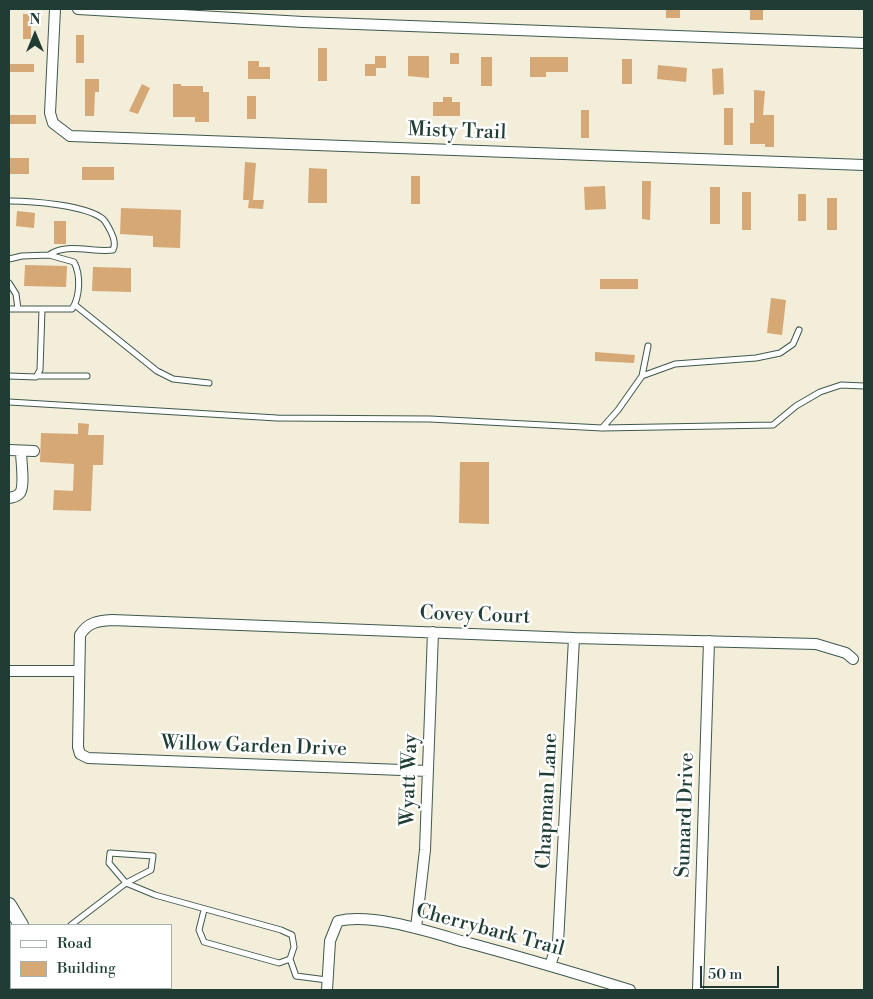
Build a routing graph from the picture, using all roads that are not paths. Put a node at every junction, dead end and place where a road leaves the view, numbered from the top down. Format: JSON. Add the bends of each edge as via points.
{"nodes":[{"id":1,"x":55,"y":9,"type":"edge"},
{"id":2,"x":78,"y":9,"type":"edge"},
{"id":3,"x":864,"y":43,"type":"edge"},
{"id":4,"x":864,"y":165,"type":"edge"},
{"id":5,"x":9,"y":202,"type":"edge"},
{"id":6,"x":49,"y":255,"type":"junction"},
{"id":7,"x":9,"y":259,"type":"edge"},
{"id":8,"x":9,"y":283,"type":"edge"},
{"id":9,"x":75,"y":305,"type":"junction"},
{"id":10,"x":9,"y":309,"type":"edge"},
{"id":11,"x":18,"y":309,"type":"junction"},
{"id":12,"x":42,"y":309,"type":"junction"},
{"id":13,"x":799,"y":330,"type":"dead end"},
{"id":14,"x":648,"y":346,"type":"dead end"},
{"id":15,"x":9,"y":376,"type":"edge"},
{"id":16,"x":38,"y":376,"type":"junction"},
{"id":17,"x":87,"y":376,"type":"dead end"},
{"id":18,"x":642,"y":376,"type":"junction"},
{"id":19,"x":209,"y":384,"type":"dead end"},
{"id":20,"x":864,"y":386,"type":"edge"},
{"id":21,"x":9,"y":402,"type":"edge"},
{"id":22,"x":602,"y":428,"type":"junction"},
{"id":23,"x":9,"y":450,"type":"edge"},
{"id":24,"x":34,"y":451,"type":"dead end"},
{"id":25,"x":21,"y":452,"type":"junction"},
{"id":26,"x":9,"y":498,"type":"edge"},
{"id":27,"x":433,"y":632,"type":"junction"},
{"id":28,"x":574,"y":638,"type":"junction"},
{"id":29,"x":709,"y":642,"type":"junction"},
{"id":30,"x":853,"y":659,"type":"dead end"},
{"id":31,"x":9,"y":671,"type":"edge"},
{"id":32,"x":79,"y":671,"type":"junction"},
{"id":33,"x":428,"y":771,"type":"junction"},
{"id":34,"x":126,"y":883,"type":"junction"},
{"id":35,"x":9,"y":905,"type":"edge"},
{"id":36,"x":204,"y":910,"type":"junction"},
{"id":37,"x":20,"y":924,"type":"edge"},
{"id":38,"x":71,"y":924,"type":"edge"},
{"id":39,"x":416,"y":928,"type":"junction"},
{"id":40,"x":290,"y":959,"type":"junction"},
{"id":41,"x":550,"y":965,"type":"junction"},
{"id":42,"x":327,"y":985,"type":"edge"},
{"id":43,"x":630,"y":990,"type":"edge"},
{"id":44,"x":698,"y":990,"type":"edge"}],
"edges":[{"from":1,"to":4,"type":"street","name":"Misty Trail","via":[[50,113],[53,123],[70,136]]},
{"from":2,"to":3,"type":"street","via":[[302,22]]},
{"from":5,"to":6,"type":"lane","via":[[37,202],[91,213],[104,219],[114,236],[113,250],[62,249]]},
{"from":6,"to":7,"type":"lane"},
{"from":6,"to":9,"type":"lane","via":[[74,262],[78,269],[78,300]]},
{"from":8,"to":11,"type":"lane","via":[[16,294]]},
{"from":9,"to":12,"type":"lane","via":[[72,309]]},
{"from":9,"to":19,"type":"lane","via":[[157,371],[173,379]]},
{"from":10,"to":11,"type":"lane"},
{"from":11,"to":12,"type":"lane"},
{"from":12,"to":16,"type":"lane"},
{"from":13,"to":18,"type":"lane","via":[[793,344],[780,354],[675,364]]},
{"from":14,"to":18,"type":"lane"},
{"from":15,"to":16,"type":"lane"},
{"from":16,"to":17,"type":"lane"},
{"from":18,"to":22,"type":"lane"},
{"from":20,"to":22,"type":"lane","via":[[841,385],[820,392],[773,425]]},
{"from":21,"to":22,"type":"lane","via":[[277,418],[430,419]]},
{"from":23,"to":25,"type":"street"},
{"from":24,"to":25,"type":"street"},
{"from":25,"to":26,"type":"street","via":[[22,488],[19,494]]},
{"from":27,"to":28,"type":"street","name":"Covey Court"},
{"from":27,"to":32,"type":"street","name":"Covey Court","via":[[122,621],[92,623],[80,635]]},
{"from":27,"to":33,"type":"street","name":"Wyatt Way"},
{"from":28,"to":29,"type":"street","name":"Covey Court"},
{"from":28,"to":41,"type":"street","name":"Chapman Lane","via":[[558,943]]},
{"from":29,"to":30,"type":"street","name":"Covey Court","via":[[816,644],[846,652]]},
{"from":29,"to":44,"type":"street","name":"Sumard Drive"},
{"from":31,"to":32,"type":"street"},
{"from":32,"to":33,"type":"street","name":"Willow Garden Drive","via":[[78,747],[80,754],[88,758]]},
{"from":33,"to":39,"type":"street","name":"Wyatt Way","via":[[425,850]]},
{"from":34,"to":34,"type":"lane","via":[[151,870],[153,856],[110,853],[109,863]]},
{"from":34,"to":36,"type":"lane"},
{"from":34,"to":38,"type":"lane"},
{"from":35,"to":37,"type":"main road"},
{"from":36,"to":40,"type":"lane","via":[[292,935],[294,947]]},
{"from":36,"to":40,"type":"lane","via":[[199,930],[204,942],[279,963]]},
{"from":39,"to":41,"type":"street","name":"Cherrybark Trail"},
{"from":39,"to":42,"type":"street","name":"Cherrybark Trail","via":[[351,918],[338,921],[330,941]]},
{"from":40,"to":42,"type":"lane","via":[[296,976]]},
{"from":41,"to":43,"type":"street","name":"Cherrybark Trail"}]}
